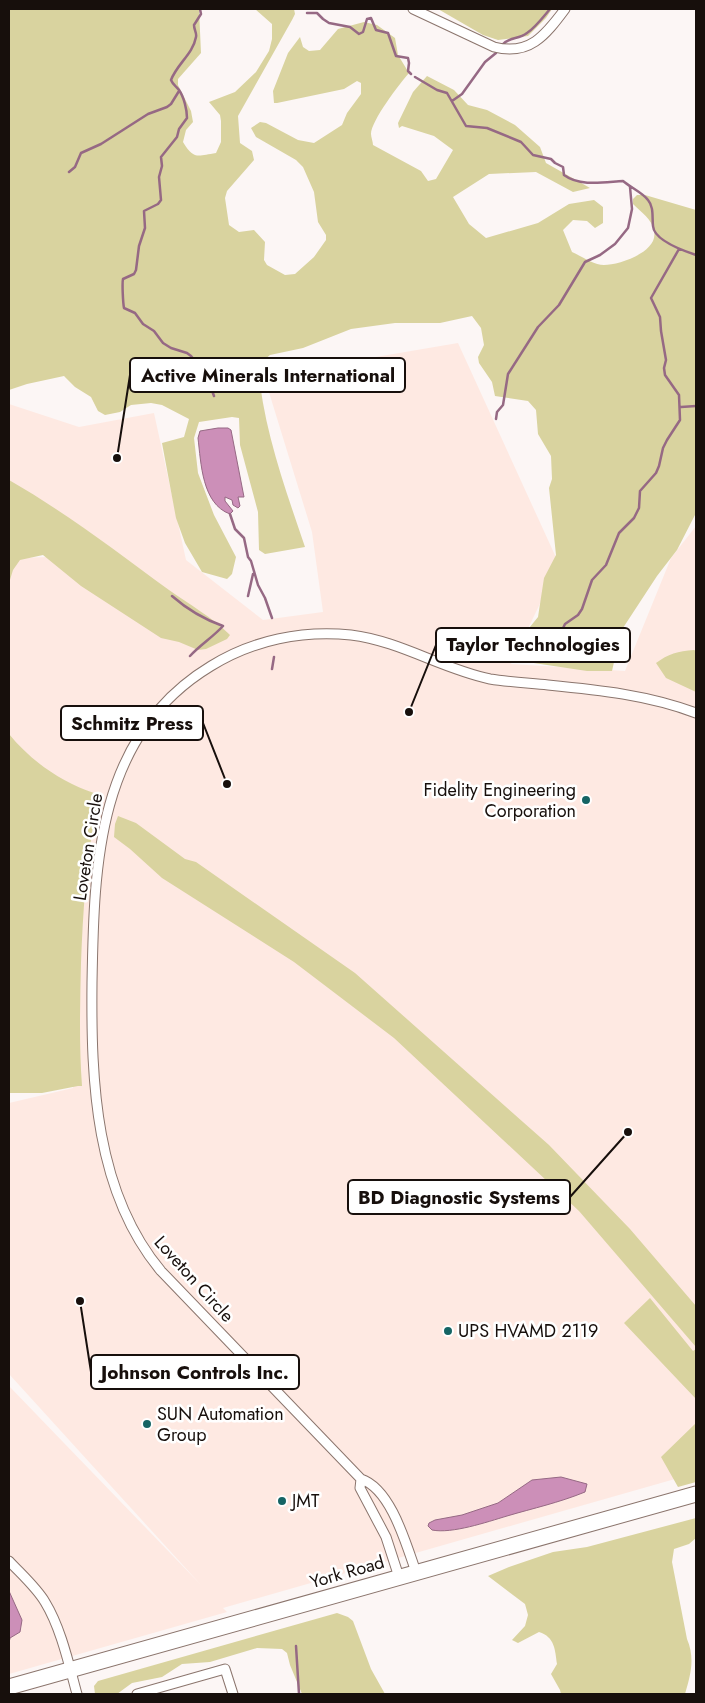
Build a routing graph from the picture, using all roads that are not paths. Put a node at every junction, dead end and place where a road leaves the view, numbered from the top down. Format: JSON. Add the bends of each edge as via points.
{"nodes":[{"id":1,"x":414,"y":9,"type":"edge"},
{"id":2,"x":565,"y":9,"type":"edge"},
{"id":3,"x":696,"y":714,"type":"edge"},
{"id":4,"x":360,"y":1478,"type":"junction"},
{"id":5,"x":696,"y":1494,"type":"edge"},
{"id":6,"x":9,"y":1561,"type":"edge"},
{"id":7,"x":416,"y":1572,"type":"junction"},
{"id":8,"x":399,"y":1577,"type":"junction"},
{"id":9,"x":70,"y":1669,"type":"junction"},
{"id":10,"x":9,"y":1687,"type":"edge"},
{"id":11,"x":77,"y":1694,"type":"edge"},
{"id":12,"x":137,"y":1694,"type":"edge"},
{"id":13,"x":233,"y":1694,"type":"edge"}],
"edges":[{"from":1,"to":2,"type":"street","via":[[506,50],[519,50],[530,45]]},
{"from":3,"to":4,"type":"street","name":"Loveton Circle","via":[[630,694],[490,679],[372,639],[302,634],[242,650],[214,663],[190,680],[155,713],[139,734],[123,765],[109,803],[96,874],[91,1034],[98,1114],[118,1197],[138,1240],[161,1271]]},
{"from":4,"to":7,"type":"street","name":"Loveton Circle","via":[[370,1482],[389,1507]]},
{"from":4,"to":8,"type":"street","name":"Loveton Circle","via":[[360,1488],[386,1538]]},
{"from":5,"to":7,"type":"main road","name":"York Road"},
{"from":6,"to":9,"type":"street","via":[[45,1602]]},
{"from":7,"to":8,"type":"main road","name":"York Road"},
{"from":8,"to":9,"type":"main road","name":"York Road"},
{"from":9,"to":10,"type":"main road","name":"York Road"},
{"from":9,"to":11,"type":"street"},
{"from":12,"to":13,"type":"street","via":[[225,1669]]}]}
